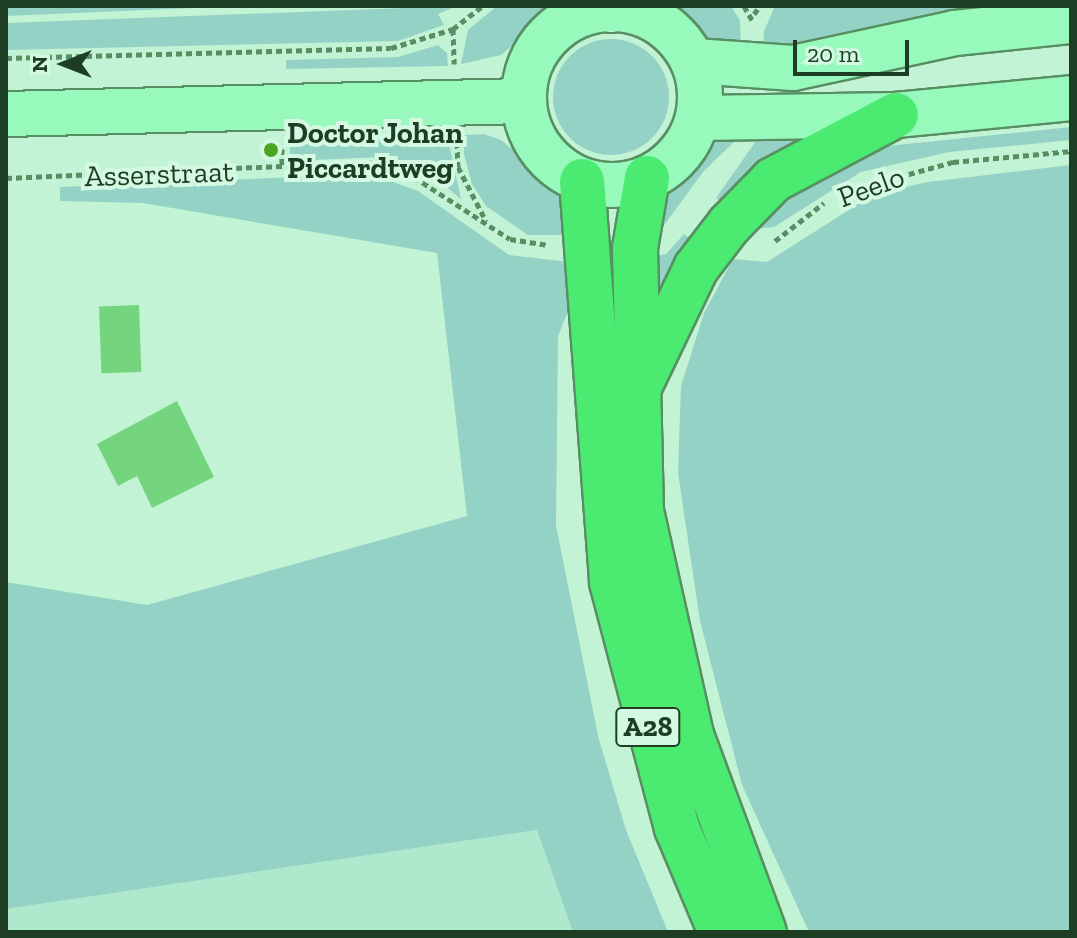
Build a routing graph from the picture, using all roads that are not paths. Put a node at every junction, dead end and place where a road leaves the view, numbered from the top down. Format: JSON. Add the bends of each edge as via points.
{"nodes":[{"id":1,"x":611,"y":8,"type":"edge"},
{"id":2,"x":1071,"y":21,"type":"edge"},
{"id":3,"x":695,"y":61,"type":"junction"},
{"id":4,"x":1071,"y":98,"type":"edge"},
{"id":5,"x":523,"y":101,"type":"junction"},
{"id":6,"x":6,"y":114,"type":"edge"},
{"id":7,"x":896,"y":115,"type":"junction"},
{"id":8,"x":699,"y":118,"type":"junction"},
{"id":9,"x":647,"y":178,"type":"junction"},
{"id":10,"x":582,"y":181,"type":"junction"},
{"id":11,"x":635,"y":396,"type":"junction"},
{"id":12,"x":721,"y":932,"type":"edge"},
{"id":13,"x":764,"y":932,"type":"edge"}],
"edges":[{"from":1,"to":3,"type":"main road","via":[[657,22]]},
{"from":1,"to":5,"type":"main road","via":[[567,19],[545,38],[528,66]]},
{"from":2,"to":3,"type":"main road","via":[[955,33],[793,68]]},
{"from":3,"to":8,"type":"main road"},
{"from":4,"to":7,"type":"main road","name":"Peelo"},
{"from":5,"to":6,"type":"main road"},
{"from":5,"to":10,"type":"main road","via":[[545,153]]},
{"from":7,"to":8,"type":"main road","name":"Peelo"},
{"from":7,"to":11,"type":"highway","number":"A28","via":[[773,180],[729,225],[696,268]]},
{"from":8,"to":9,"type":"main road","via":[[671,163]]},
{"from":9,"to":10,"type":"main road","via":[[622,185]]},
{"from":9,"to":11,"type":"highway","number":"A28","via":[[635,248]]},
{"from":10,"to":12,"type":"highway","number":"A28","via":[[591,244],[597,444],[612,582],[677,828]]},
{"from":11,"to":13,"type":"highway","number":"A28","via":[[641,511],[661,617],[691,735]]}]}
